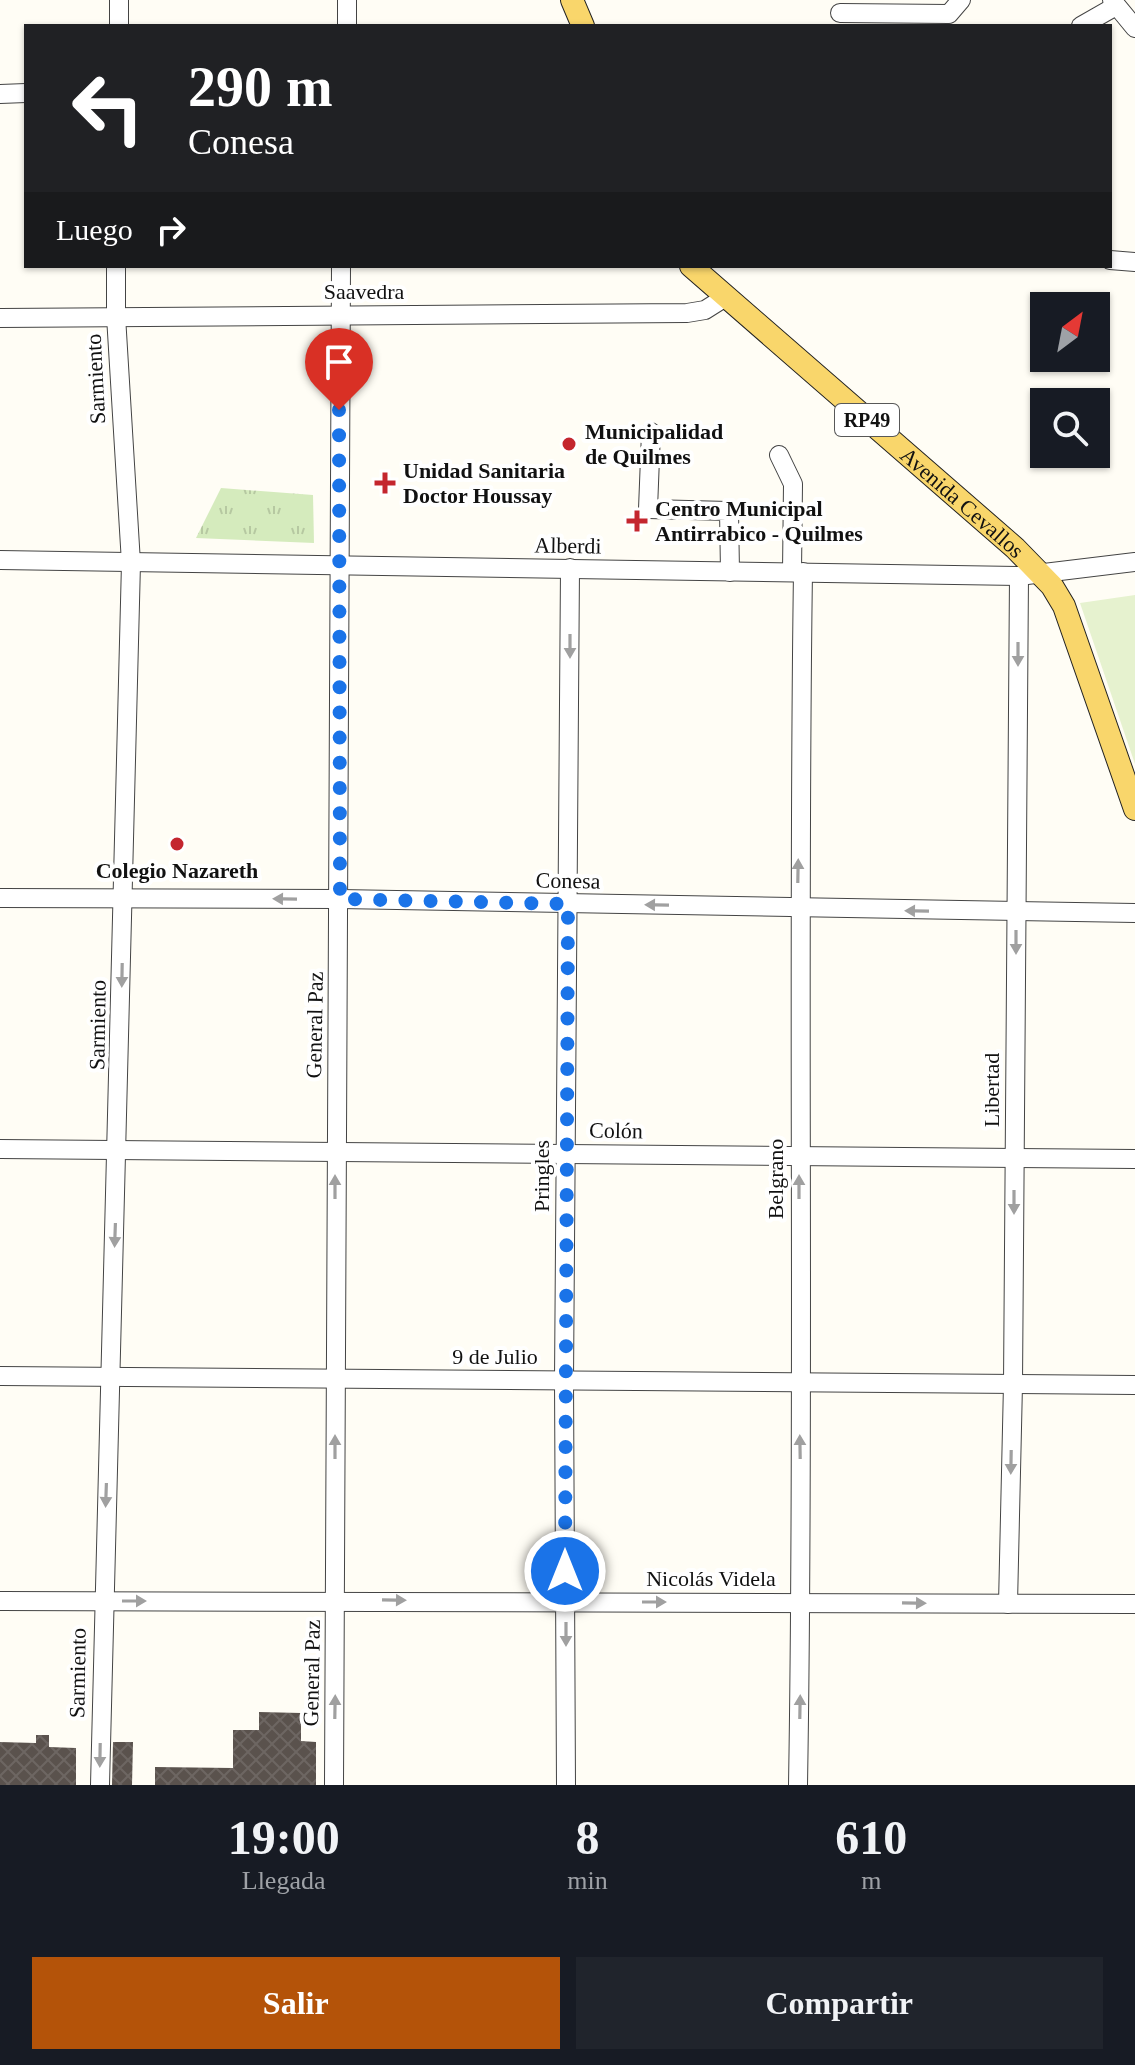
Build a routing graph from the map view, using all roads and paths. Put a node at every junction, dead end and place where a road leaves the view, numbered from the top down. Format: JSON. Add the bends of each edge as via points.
{"nodes":[{"id":1,"x":119,"y":0,"type":"edge"},
{"id":2,"x":347,"y":0,"type":"edge"},
{"id":3,"x":572,"y":0,"type":"edge"},
{"id":4,"x":961,"y":0,"type":"edge"},
{"id":5,"x":1114,"y":3,"type":"edge"},
{"id":6,"x":840,"y":13,"type":"dead end"},
{"id":7,"x":119,"y":24,"type":"edge"},
{"id":8,"x":347,"y":24,"type":"edge"},
{"id":9,"x":582,"y":24,"type":"edge"},
{"id":10,"x":1084,"y":24,"type":"edge"},
{"id":11,"x":1135,"y":28,"type":"edge"},
{"id":12,"x":24,"y":93,"type":"edge"},
{"id":13,"x":0,"y":94,"type":"edge"},
{"id":14,"x":1112,"y":260,"type":"edge"},
{"id":15,"x":1135,"y":262,"type":"edge"},
{"id":16,"x":116,"y":268,"type":"edge"},
{"id":17,"x":341,"y":268,"type":"edge"},
{"id":18,"x":693,"y":268,"type":"edge"},
{"id":19,"x":724,"y":298,"type":"junction"},
{"id":20,"x":339,"y":315,"type":"junction"},
{"id":21,"x":116,"y":316,"type":"junction"},
{"id":22,"x":0,"y":318,"type":"edge"},
{"id":23,"x":651,"y":432,"type":"dead end"},
{"id":24,"x":779,"y":455,"type":"dead end"},
{"id":25,"x":0,"y":560,"type":"edge"},
{"id":26,"x":1135,"y":562,"type":"edge"},
{"id":27,"x":131,"y":563,"type":"junction"},
{"id":28,"x":340,"y":567,"type":"junction"},
{"id":29,"x":570,"y":568,"type":"junction"},
{"id":30,"x":730,"y":572,"type":"junction"},
{"id":31,"x":798,"y":572,"type":"junction"},
{"id":32,"x":1042,"y":575,"type":"junction"},
{"id":33,"x":1019,"y":576,"type":"junction"},
{"id":34,"x":1135,"y":809,"type":"edge"},
{"id":35,"x":124,"y":897,"type":"junction"},
{"id":36,"x":0,"y":898,"type":"edge"},
{"id":37,"x":340,"y":899,"type":"junction"},
{"id":38,"x":568,"y":904,"type":"junction"},
{"id":39,"x":798,"y":908,"type":"junction"},
{"id":40,"x":1016,"y":912,"type":"junction"},
{"id":41,"x":1135,"y":913,"type":"edge"},
{"id":42,"x":0,"y":1149,"type":"edge"},
{"id":43,"x":118,"y":1152,"type":"junction"},
{"id":44,"x":565,"y":1154,"type":"junction"},
{"id":45,"x":335,"y":1155,"type":"junction"},
{"id":46,"x":798,"y":1156,"type":"junction"},
{"id":47,"x":1014,"y":1157,"type":"junction"},
{"id":48,"x":1135,"y":1159,"type":"edge"},
{"id":49,"x":0,"y":1376,"type":"edge"},
{"id":50,"x":110,"y":1376,"type":"junction"},
{"id":51,"x":335,"y":1380,"type":"junction"},
{"id":52,"x":564,"y":1380,"type":"junction"},
{"id":53,"x":799,"y":1382,"type":"junction"},
{"id":54,"x":1013,"y":1384,"type":"junction"},
{"id":55,"x":1135,"y":1385,"type":"edge"},
{"id":56,"x":336,"y":1600,"type":"junction"},
{"id":57,"x":0,"y":1601,"type":"edge"},
{"id":58,"x":801,"y":1601,"type":"junction"},
{"id":59,"x":102,"y":1602,"type":"junction"},
{"id":60,"x":566,"y":1602,"type":"junction"},
{"id":61,"x":1008,"y":1604,"type":"junction"},
{"id":62,"x":1135,"y":1604,"type":"edge"},
{"id":63,"x":100,"y":1785,"type":"edge"},
{"id":64,"x":334,"y":1785,"type":"edge"},
{"id":65,"x":566,"y":1785,"type":"edge"},
{"id":66,"x":798,"y":1785,"type":"edge"}],
"edges":[{"from":1,"to":7,"type":"street"},
{"from":2,"to":8,"type":"street"},
{"from":3,"to":9,"type":"main road"},
{"from":4,"to":6,"type":"street","via":[[949,14]]},
{"from":5,"to":10,"type":"street"},
{"from":5,"to":11,"type":"street"},
{"from":12,"to":13,"type":"street"},
{"from":14,"to":15,"type":"street"},
{"from":16,"to":21,"type":"street","name":"Sarmiento"},
{"from":17,"to":20,"type":"street","name":"General Paz"},
{"from":18,"to":19,"type":"main road","name":"Avenida Cevallos","number":"RP49"},
{"from":19,"to":20,"type":"street","name":"Saavedra","via":[[687,313]]},
{"from":19,"to":32,"type":"main road","name":"Avenida Cevallos","number":"RP49"},
{"from":20,"to":21,"type":"street","name":"Saavedra"},
{"from":20,"to":28,"type":"street","name":"General Paz"},
{"from":21,"to":22,"type":"street","name":"Saavedra"},
{"from":21,"to":27,"type":"street","name":"Sarmiento"},
{"from":23,"to":30,"type":"street","via":[[648,509],[729,511]]},
{"from":24,"to":31,"type":"street","name":"Belgrano","via":[[793,484]]},
{"from":25,"to":27,"type":"street","name":"Alberdi"},
{"from":26,"to":32,"type":"street","name":"Alberdi"},
{"from":27,"to":28,"type":"street","name":"Alberdi"},
{"from":27,"to":35,"type":"street","name":"Sarmiento"},
{"from":28,"to":29,"type":"street","name":"Alberdi"},
{"from":28,"to":37,"type":"street","name":"General Paz"},
{"from":29,"to":30,"type":"street","name":"Alberdi"},
{"from":29,"to":38,"type":"street","name":"Pringles","one_way":true},
{"from":30,"to":31,"type":"street","name":"Alberdi"},
{"from":31,"to":33,"type":"street","name":"Alberdi"},
{"from":39,"to":31,"type":"street","name":"Belgrano","one_way":true},
{"from":32,"to":33,"type":"street","name":"Alberdi"},
{"from":32,"to":34,"type":"main road","name":"Avenida Cevallos","number":"RP49","via":[[1064,606]]},
{"from":33,"to":40,"type":"street","name":"Libertad","one_way":true},
{"from":35,"to":36,"type":"street","name":"Conesa"},
{"from":37,"to":35,"type":"street","name":"Conesa","one_way":true},
{"from":35,"to":43,"type":"street","name":"Sarmiento","one_way":true},
{"from":37,"to":38,"type":"street","name":"Conesa"},
{"from":37,"to":45,"type":"street","name":"General Paz"},
{"from":39,"to":38,"type":"street","name":"Conesa","one_way":true},
{"from":38,"to":44,"type":"street","name":"Pringles"},
{"from":40,"to":39,"type":"street","name":"Conesa","one_way":true},
{"from":39,"to":46,"type":"street","name":"Belgrano"},
{"from":40,"to":41,"type":"street","name":"Conesa"},
{"from":40,"to":47,"type":"street","name":"Libertad","one_way":true},
{"from":42,"to":43,"type":"street","name":"Colón"},
{"from":43,"to":45,"type":"street","name":"Colón"},
{"from":43,"to":50,"type":"street","name":"Sarmiento","one_way":true},
{"from":44,"to":45,"type":"street","name":"Colón"},
{"from":44,"to":46,"type":"street","name":"Colón"},
{"from":44,"to":52,"type":"street","name":"Pringles"},
{"from":51,"to":45,"type":"street","name":"General Paz","one_way":true},
{"from":46,"to":47,"type":"street","name":"Colón"},
{"from":53,"to":46,"type":"street","name":"Belgrano","one_way":true},
{"from":47,"to":48,"type":"street","name":"Colón"},
{"from":47,"to":54,"type":"street","name":"Libertad","one_way":true},
{"from":49,"to":50,"type":"street","name":"9 de Julio"},
{"from":50,"to":51,"type":"street","name":"9 de Julio"},
{"from":50,"to":59,"type":"street","name":"Sarmiento","one_way":true},
{"from":51,"to":52,"type":"street","name":"9 de Julio"},
{"from":56,"to":51,"type":"street","name":"General Paz","one_way":true},
{"from":52,"to":53,"type":"street","name":"9 de Julio"},
{"from":52,"to":60,"type":"street","name":"Pringles"},
{"from":53,"to":54,"type":"street","name":"9 de Julio"},
{"from":58,"to":53,"type":"street","name":"Belgrano","one_way":true},
{"from":54,"to":55,"type":"street","name":"9 de Julio"},
{"from":54,"to":61,"type":"street","name":"Libertad","one_way":true},
{"from":59,"to":56,"type":"street","name":"Nicolás Videla","one_way":true},
{"from":56,"to":60,"type":"street","name":"Nicolás Videla","one_way":true},
{"from":64,"to":56,"type":"street","name":"General Paz","one_way":true},
{"from":57,"to":59,"type":"street","name":"Nicolás Videla"},
{"from":60,"to":58,"type":"street","name":"Nicolás Videla","one_way":true},
{"from":58,"to":61,"type":"street","name":"Nicolás Videla","one_way":true},
{"from":66,"to":58,"type":"street","name":"Belgrano","one_way":true},
{"from":59,"to":63,"type":"street","name":"Sarmiento","one_way":true},
{"from":60,"to":65,"type":"street","name":"Pringles","one_way":true},
{"from":61,"to":62,"type":"street","name":"Nicolás Videla"}]}
